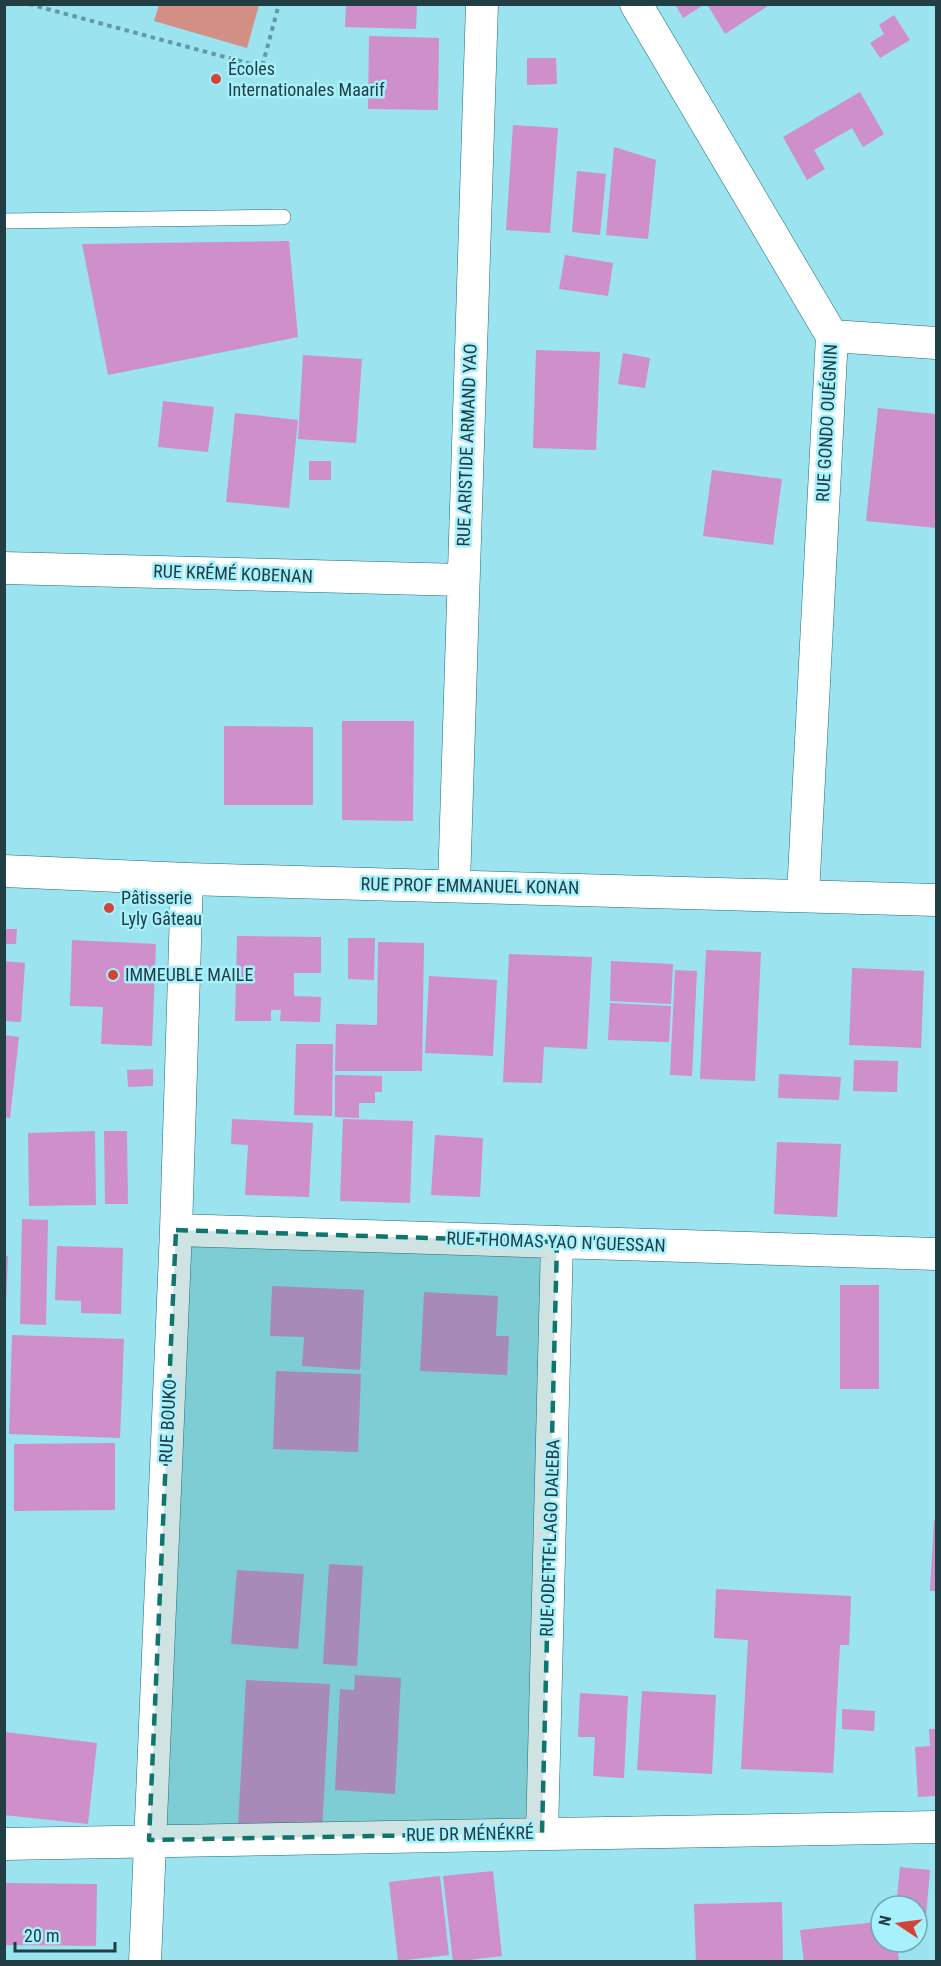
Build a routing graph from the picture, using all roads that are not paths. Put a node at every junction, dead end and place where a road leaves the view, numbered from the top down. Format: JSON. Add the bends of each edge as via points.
{"nodes":[{"id":1,"x":482,"y":4,"type":"edge"},
{"id":2,"x":636,"y":4,"type":"edge"},
{"id":3,"x":283,"y":217,"type":"dead end"},
{"id":4,"x":4,"y":221,"type":"edge"},
{"id":5,"x":832,"y":336,"type":"junction"},
{"id":6,"x":936,"y":343,"type":"edge"},
{"id":7,"x":4,"y":568,"type":"edge"},
{"id":8,"x":462,"y":580,"type":"junction"},
{"id":9,"x":4,"y":871,"type":"edge"},
{"id":10,"x":187,"y":879,"type":"junction"},
{"id":11,"x":454,"y":885,"type":"junction"},
{"id":12,"x":803,"y":895,"type":"junction"},
{"id":13,"x":936,"y":900,"type":"edge"},
{"id":14,"x":176,"y":1230,"type":"junction"},
{"id":15,"x":558,"y":1242,"type":"junction"},
{"id":16,"x":936,"y":1254,"type":"edge"},
{"id":17,"x":936,"y":1827,"type":"edge"},
{"id":18,"x":542,"y":1833,"type":"junction"},
{"id":19,"x":148,"y":1840,"type":"junction"},
{"id":20,"x":4,"y":1844,"type":"edge"},
{"id":21,"x":146,"y":1962,"type":"edge"}],
"edges":[{"from":1,"to":8,"type":"street","name":"RUE ARISTIDE ARMAND YAO"},
{"from":2,"to":5,"type":"street","name":"RUE GONDO OUÉGNIN"},
{"from":3,"to":4,"type":"lane"},
{"from":5,"to":6,"type":"street"},
{"from":5,"to":12,"type":"street","name":"RUE GONDO OUÉGNIN"},
{"from":7,"to":8,"type":"street","name":"RUE KRÉMÉ KOBENAN"},
{"from":8,"to":11,"type":"street","name":"RUE ARISTIDE ARMAND YAO"},
{"from":9,"to":10,"type":"street","name":"RUE PROF EMMANUEL KONAN"},
{"from":10,"to":11,"type":"street","name":"RUE PROF EMMANUEL KONAN"},
{"from":10,"to":14,"type":"street","name":"RUE BOUKO"},
{"from":11,"to":12,"type":"street","name":"RUE PROF EMMANUEL KONAN"},
{"from":12,"to":13,"type":"street","name":"RUE PROF EMMANUEL KONAN"},
{"from":14,"to":15,"type":"street","name":"RUE THOMAS YAO N'GUESSAN"},
{"from":14,"to":19,"type":"street","name":"RUE BOUKO"},
{"from":15,"to":16,"type":"street","name":"RUE THOMAS YAO N'GUESSAN"},
{"from":15,"to":18,"type":"street","name":"RUE ODETTE LAGO DALEBA"},
{"from":17,"to":18,"type":"street","name":"RUE DR MÉNÉKRÉ"},
{"from":18,"to":19,"type":"street","name":"RUE DR MÉNÉKRÉ"},
{"from":19,"to":20,"type":"street","name":"RUE DR MÉNÉKRÉ"},
{"from":19,"to":21,"type":"street","name":"RUE BOUKO"}]}
